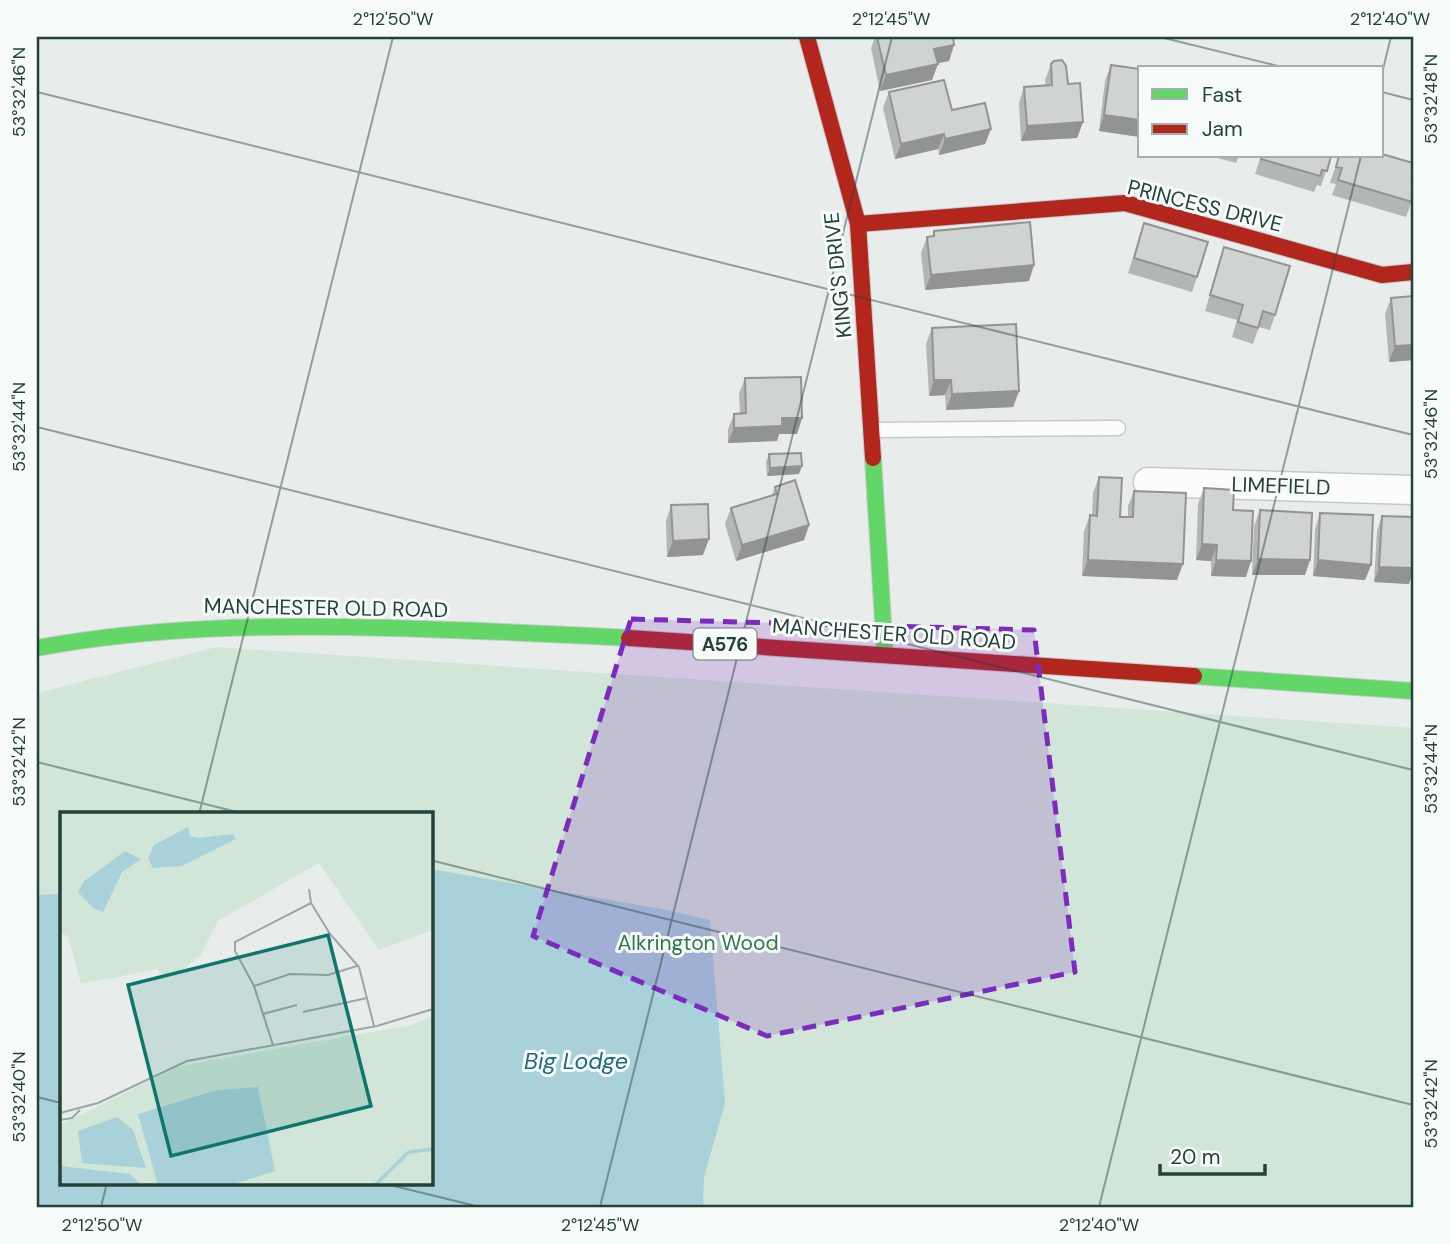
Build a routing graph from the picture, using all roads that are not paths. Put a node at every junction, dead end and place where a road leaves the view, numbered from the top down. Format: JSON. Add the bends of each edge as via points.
{"nodes":[{"id":1,"x":807,"y":37,"type":"edge"},
{"id":2,"x":858,"y":224,"type":"junction"},
{"id":3,"x":1413,"y":272,"type":"edge"},
{"id":4,"x":1118,"y":428,"type":"dead end"},
{"id":5,"x":871,"y":430,"type":"junction"},
{"id":6,"x":1148,"y":482,"type":"dead end"},
{"id":7,"x":1413,"y":490,"type":"edge"},
{"id":8,"x":37,"y":648,"type":"edge"},
{"id":9,"x":885,"y":655,"type":"junction"},
{"id":10,"x":1413,"y":691,"type":"edge"}],
"edges":[{"from":1,"to":2,"type":"main road","name":"KING'S DRIVE"},
{"from":2,"to":3,"type":"main road","name":"PRINCESS DRIVE","via":[[1125,203],[1382,275]]},
{"from":2,"to":5,"type":"main road","name":"KING'S DRIVE"},
{"from":4,"to":5,"type":"lane"},
{"from":5,"to":9,"type":"main road","name":"KING'S DRIVE"},
{"from":6,"to":7,"type":"street","name":"LIMEFIELD"},
{"from":8,"to":9,"type":"main road","name":"MANCHESTER OLD ROAD","number":"A576","via":[[162,629],[267,624],[520,632]]},
{"from":9,"to":10,"type":"main road","name":"MANCHESTER OLD ROAD","number":"A576"}]}
